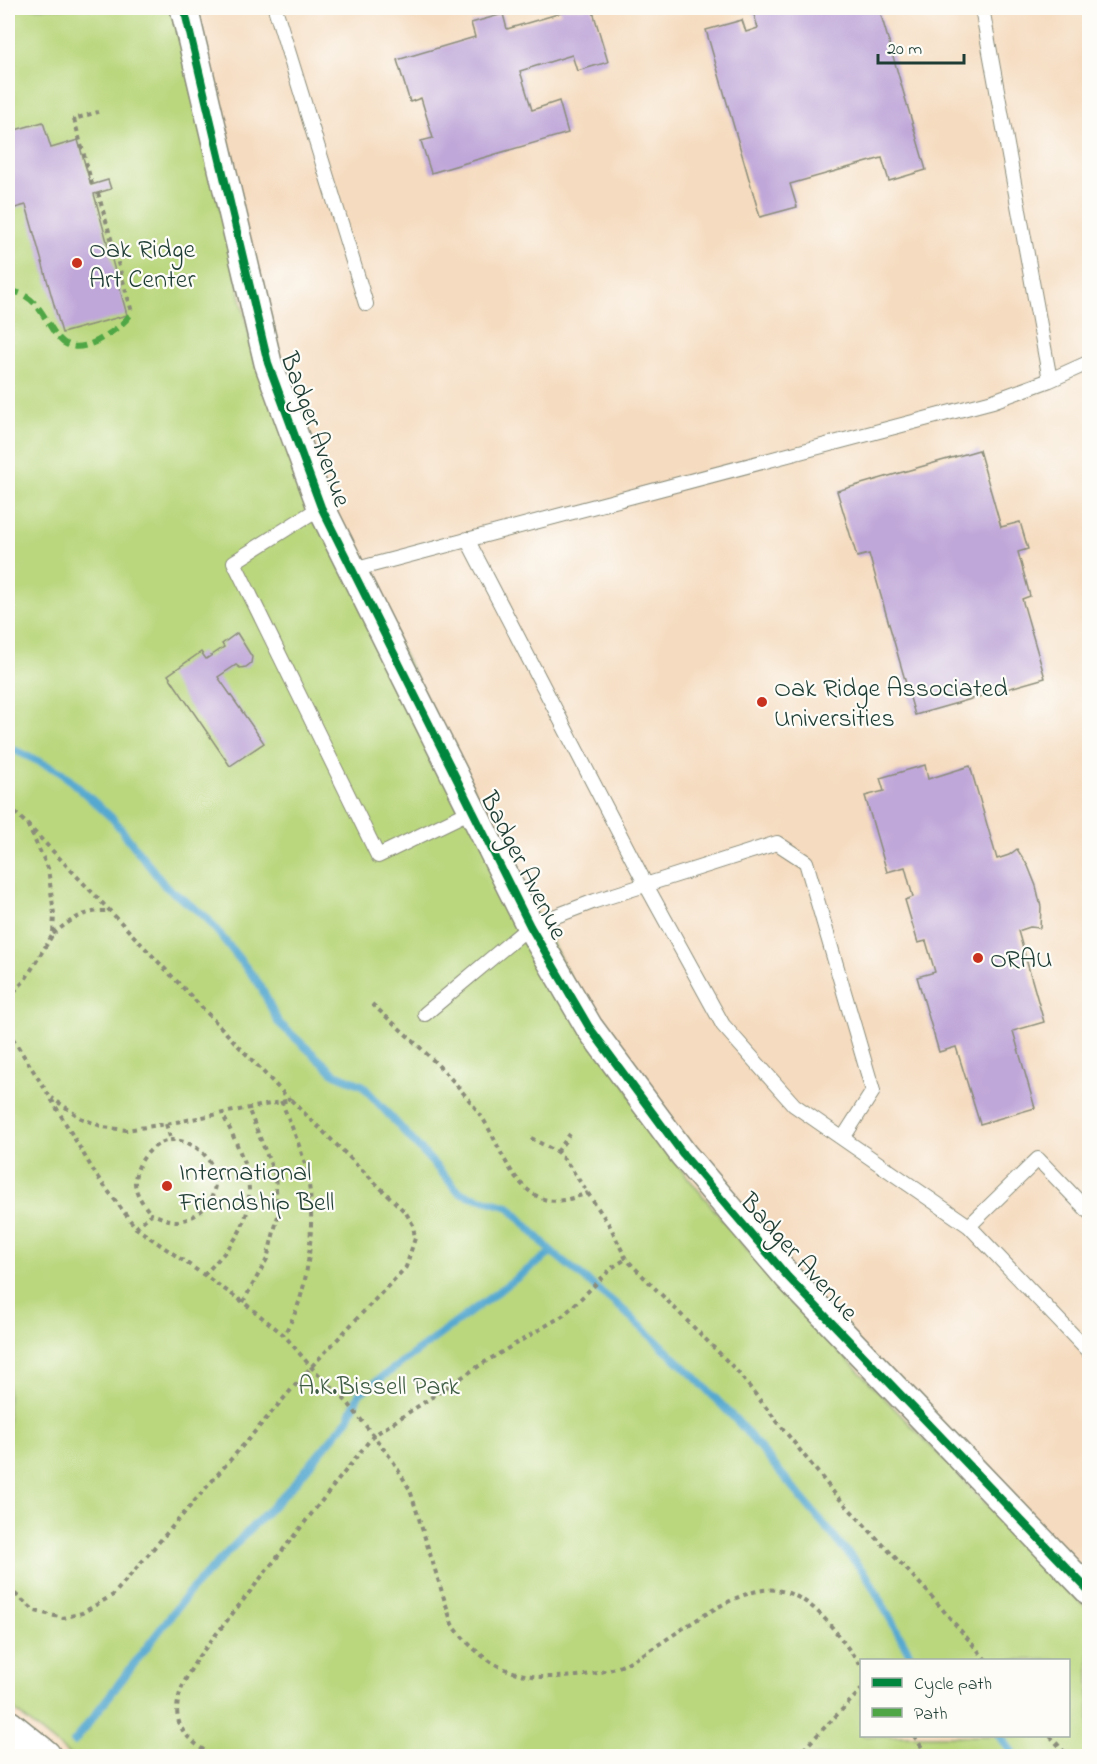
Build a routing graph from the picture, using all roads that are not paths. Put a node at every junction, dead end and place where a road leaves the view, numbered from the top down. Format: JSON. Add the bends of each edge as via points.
{"nodes":[{"id":1,"x":184,"y":8,"type":"edge"},
{"id":2,"x":275,"y":8,"type":"edge"},
{"id":3,"x":982,"y":8,"type":"edge"},
{"id":4,"x":366,"y":304,"type":"dead end"},
{"id":5,"x":1089,"y":362,"type":"edge"},
{"id":6,"x":1050,"y":380,"type":"junction"},
{"id":7,"x":321,"y":507,"type":"junction"},
{"id":8,"x":467,"y":539,"type":"junction"},
{"id":9,"x":353,"y":570,"type":"junction"},
{"id":10,"x":473,"y":810,"type":"junction"},
{"id":11,"x":646,"y":885,"type":"junction"},
{"id":12,"x":530,"y":926,"type":"junction"},
{"id":13,"x":425,"y":1014,"type":"dead end"},
{"id":14,"x":843,"y":1138,"type":"junction"},
{"id":15,"x":1089,"y":1213,"type":"edge"},
{"id":16,"x":969,"y":1226,"type":"junction"},
{"id":17,"x":1089,"y":1353,"type":"edge"},
{"id":18,"x":1089,"y":1592,"type":"edge"},
{"id":19,"x":8,"y":1727,"type":"edge"},
{"id":20,"x":44,"y":1756,"type":"edge"}],
"edges":[{"from":1,"to":7,"type":"street","name":"Badger Avenue","via":[[268,363]]},
{"from":2,"to":4,"type":"lane"},
{"from":3,"to":6,"type":"lane"},
{"from":5,"to":6,"type":"lane"},
{"from":6,"to":8,"type":"lane","via":[[993,401]]},
{"from":7,"to":9,"type":"street","name":"Badger Avenue"},
{"from":7,"to":10,"type":"lane","via":[[234,562],[378,856]]},
{"from":8,"to":9,"type":"lane"},
{"from":8,"to":11,"type":"lane"},
{"from":9,"to":10,"type":"street","name":"Badger Avenue"},
{"from":10,"to":12,"type":"street","name":"Badger Avenue"},
{"from":11,"to":12,"type":"lane"},
{"from":11,"to":14,"type":"lane","via":[[723,1025],[794,1105]]},
{"from":11,"to":14,"type":"lane","via":[[777,843],[806,862],[873,1091]]},
{"from":12,"to":13,"type":"lane"},
{"from":12,"to":18,"type":"street","name":"Badger Avenue","via":[[589,1027],[683,1154],[788,1277]]},
{"from":14,"to":16,"type":"lane"},
{"from":15,"to":16,"type":"lane","via":[[1038,1159]]},
{"from":16,"to":17,"type":"lane"},
{"from":19,"to":20,"type":"highway"}]}
